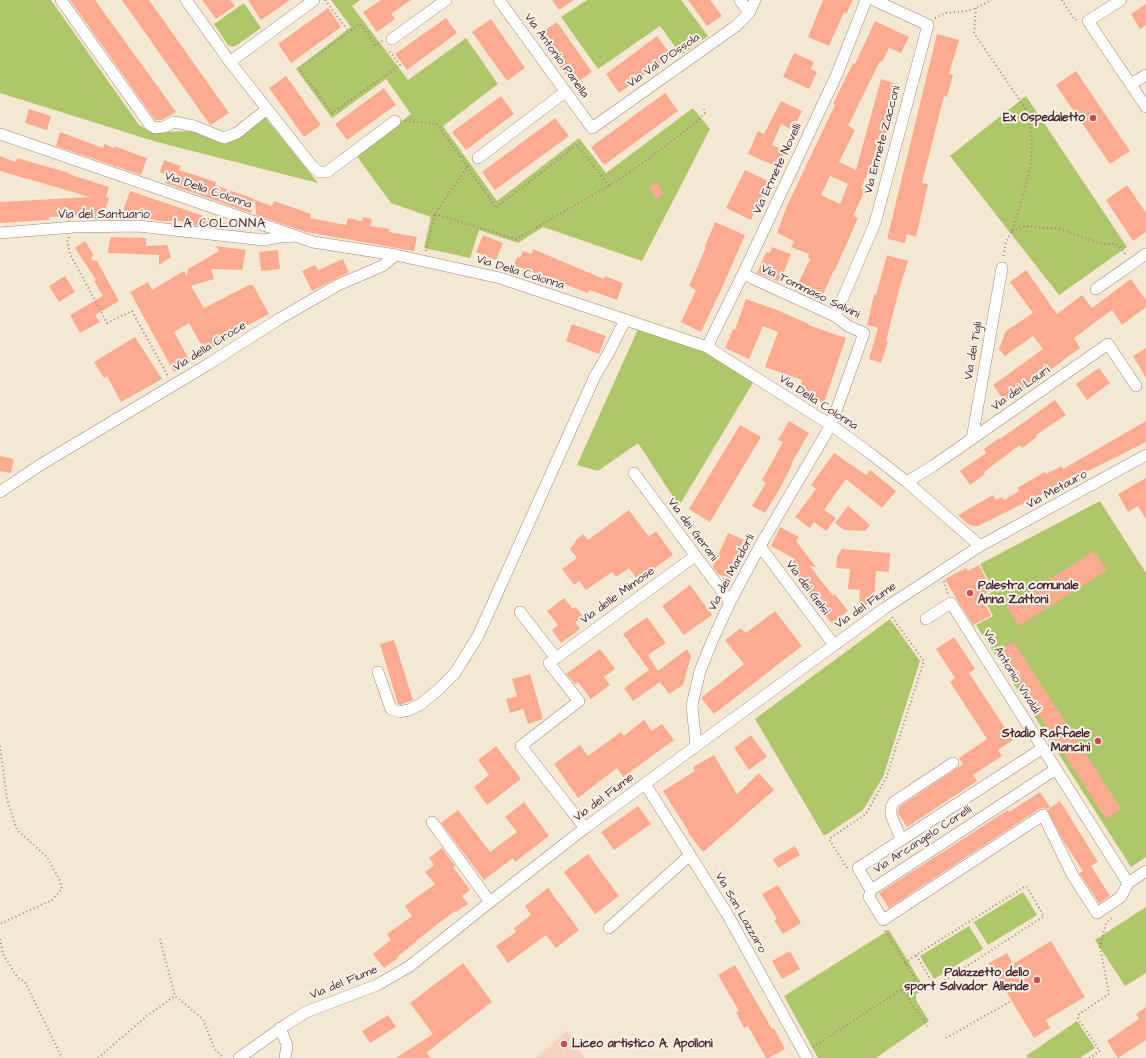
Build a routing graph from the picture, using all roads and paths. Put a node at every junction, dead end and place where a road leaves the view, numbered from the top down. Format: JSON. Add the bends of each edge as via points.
{"nodes":[{"id":1,"x":61,"y":0,"type":"edge"},
{"id":2,"x":186,"y":0,"type":"edge"},
{"id":3,"x":314,"y":0,"type":"edge"},
{"id":4,"x":325,"y":0,"type":"edge"},
{"id":5,"x":446,"y":0,"type":"edge"},
{"id":6,"x":740,"y":0,"type":"edge"},
{"id":7,"x":755,"y":0,"type":"edge"},
{"id":8,"x":866,"y":0,"type":"edge"},
{"id":9,"x":874,"y":0,"type":"edge"},
{"id":10,"x":992,"y":0,"type":"edge"},
{"id":11,"x":1062,"y":0,"type":"edge"},
{"id":12,"x":1121,"y":0,"type":"edge"},
{"id":13,"x":504,"y":2,"type":"edge"},
{"id":14,"x":976,"y":8,"type":"junction"},
{"id":15,"x":749,"y":13,"type":"junction"},
{"id":16,"x":1088,"y":20,"type":"junction"},
{"id":17,"x":928,"y":25,"type":"junction"},
{"id":18,"x":349,"y":32,"type":"junction"},
{"id":19,"x":387,"y":40,"type":"junction"},
{"id":20,"x":230,"y":62,"type":"junction"},
{"id":21,"x":1146,"y":75,"type":"edge"},
{"id":22,"x":1131,"y":84,"type":"junction"},
{"id":23,"x":565,"y":92,"type":"junction"},
{"id":24,"x":1146,"y":107,"type":"edge"},
{"id":25,"x":267,"y":109,"type":"junction"},
{"id":26,"x":704,"y":109,"type":"dead end"},
{"id":27,"x":395,"y":121,"type":"joint"},
{"id":28,"x":592,"y":128,"type":"joint"},
{"id":29,"x":0,"y":134,"type":"edge"},
{"id":30,"x":478,"y":158,"type":"joint"},
{"id":31,"x":467,"y":167,"type":"junction"},
{"id":32,"x":609,"y":186,"type":"junction"},
{"id":33,"x":435,"y":214,"type":"junction"},
{"id":34,"x":74,"y":227,"type":"junction"},
{"id":35,"x":1012,"y":231,"type":"junction"},
{"id":36,"x":0,"y":233,"type":"edge"},
{"id":37,"x":303,"y":238,"type":"junction"},
{"id":38,"x":1146,"y":254,"type":"edge"},
{"id":39,"x":396,"y":255,"type":"junction"},
{"id":40,"x":423,"y":262,"type":"junction"},
{"id":41,"x":1132,"y":264,"type":"junction"},
{"id":42,"x":1002,"y":268,"type":"joint"},
{"id":43,"x":743,"y":274,"type":"junction"},
{"id":44,"x":1096,"y":289,"type":"dead end"},
{"id":45,"x":835,"y":316,"type":"junction"},
{"id":46,"x":625,"y":320,"type":"junction"},
{"id":47,"x":864,"y":333,"type":"joint"},
{"id":48,"x":707,"y":347,"type":"junction"},
{"id":49,"x":173,"y":386,"type":"junction"},
{"id":50,"x":1136,"y":386,"type":"dead end"},
{"id":51,"x":831,"y":425,"type":"junction"},
{"id":52,"x":972,"y":439,"type":"junction"},
{"id":53,"x":1146,"y":455,"type":"edge"},
{"id":54,"x":634,"y":473,"type":"dead end"},
{"id":55,"x":907,"y":482,"type":"junction"},
{"id":56,"x":0,"y":492,"type":"edge"},
{"id":57,"x":760,"y":546,"type":"junction"},
{"id":58,"x":980,"y":546,"type":"junction"},
{"id":59,"x":695,"y":556,"type":"junction"},
{"id":60,"x":943,"y":577,"type":"dead end"},
{"id":61,"x":730,"y":602,"type":"junction"},
{"id":62,"x":951,"y":603,"type":"junction"},
{"id":63,"x":885,"y":608,"type":"junction"},
{"id":64,"x":520,"y":612,"type":"dead end"},
{"id":65,"x":926,"y":619,"type":"dead end"},
{"id":66,"x":834,"y":645,"type":"junction"},
{"id":67,"x":556,"y":658,"type":"junction"},
{"id":68,"x":378,"y":672,"type":"dead end"},
{"id":69,"x":0,"y":746,"type":"edge"},
{"id":70,"x":696,"y":746,"type":"junction"},
{"id":71,"x":1043,"y":748,"type":"junction"},
{"id":72,"x":953,"y":763,"type":"dead end"},
{"id":73,"x":1056,"y":769,"type":"junction"},
{"id":74,"x":645,"y":784,"type":"junction"},
{"id":75,"x":432,"y":822,"type":"dead end"},
{"id":76,"x":585,"y":828,"type":"junction"},
{"id":77,"x":901,"y":839,"type":"junction"},
{"id":78,"x":690,"y":855,"type":"junction"},
{"id":79,"x":858,"y":868,"type":"junction"},
{"id":80,"x":1146,"y":871,"type":"edge"},
{"id":81,"x":1128,"y":883,"type":"junction"},
{"id":82,"x":871,"y":890,"type":"junction"},
{"id":83,"x":490,"y":902,"type":"junction"},
{"id":84,"x":1115,"y":914,"type":"dead end"},
{"id":85,"x":883,"y":920,"type":"junction"},
{"id":86,"x":0,"y":924,"type":"edge"},
{"id":87,"x":609,"y":928,"type":"dead end"},
{"id":88,"x":0,"y":939,"type":"edge"},
{"id":89,"x":160,"y":939,"type":"dead end"},
{"id":90,"x":916,"y":955,"type":"junction"},
{"id":91,"x":905,"y":963,"type":"junction"},
{"id":92,"x":902,"y":989,"type":"junction"},
{"id":93,"x":175,"y":996,"type":"junction"},
{"id":94,"x":1012,"y":1001,"type":"dead end"},
{"id":95,"x":927,"y":1026,"type":"dead end"},
{"id":96,"x":280,"y":1028,"type":"junction"},
{"id":97,"x":946,"y":1038,"type":"dead end"},
{"id":98,"x":806,"y":1055,"type":"edge"},
{"id":99,"x":62,"y":1058,"type":"edge"},
{"id":100,"x":98,"y":1058,"type":"edge"},
{"id":101,"x":222,"y":1058,"type":"edge"},
{"id":102,"x":239,"y":1058,"type":"edge"},
{"id":103,"x":286,"y":1058,"type":"edge"},
{"id":104,"x":1088,"y":1058,"type":"edge"}],
"edges":[{"from":1,"to":25,"type":"street","via":[[150,125],[155,128],[174,122],[194,126],[224,138],[237,133]]},
{"from":2,"to":20,"type":"street"},
{"from":3,"to":20,"type":"street"},
{"from":4,"to":18,"type":"path"},
{"from":5,"to":19,"type":"street"},
{"from":6,"to":15,"type":"street"},
{"from":7,"to":15,"type":"street"},
{"from":8,"to":43,"type":"street","name":"Via Ermete Novelli","via":[[837,74]]},
{"from":9,"to":17,"type":"street"},
{"from":10,"to":14,"type":"path"},
{"from":11,"to":16,"type":"path","via":[[1074,19]]},
{"from":12,"to":16,"type":"street"},
{"from":13,"to":23,"type":"street","name":"Via Antonio Panella"},
{"from":14,"to":17,"type":"path","via":[[946,13]]},
{"from":14,"to":35,"type":"path","via":[[974,33],[1025,108],[1030,123],[1031,164]]},
{"from":15,"to":28,"type":"street","name":"Via Val D'Ossola","via":[[736,26]]},
{"from":16,"to":22,"type":"street"},
{"from":17,"to":45,"type":"street","name":"Via Ermete Zacconi","via":[[875,223]]},
{"from":18,"to":19,"type":"path","via":[[360,24],[375,45]]},
{"from":18,"to":19,"type":"path","via":[[299,68],[332,113],[400,65]]},
{"from":20,"to":25,"type":"street"},
{"from":21,"to":22,"type":"street"},
{"from":22,"to":24,"type":"street"},
{"from":23,"to":28,"type":"street","name":"Via Antonio Panella"},
{"from":23,"to":30,"type":"street"},
{"from":25,"to":27,"type":"street","via":[[319,172],[327,172]]},
{"from":26,"to":32,"type":"path","via":[[704,113],[695,123]]},
{"from":27,"to":31,"type":"path","via":[[437,124]]},
{"from":29,"to":37,"type":"street","name":"Via Della Colonna"},
{"from":30,"to":31,"type":"path"},
{"from":31,"to":32,"type":"path","via":[[496,208],[577,145]]},
{"from":31,"to":33,"type":"path"},
{"from":32,"to":33,"type":"path","via":[[516,239]]},
{"from":33,"to":40,"type":"path"},
{"from":34,"to":36,"type":"street","name":"Via del Santuario"},
{"from":34,"to":37,"type":"street","name":"Via del Santuario","via":[[138,226],[264,240],[284,236]]},
{"from":34,"to":49,"type":"path","via":[[67,240],[70,254],[108,323],[132,311]]},
{"from":35,"to":41,"type":"path","via":[[1026,226],[1060,229],[1103,244],[1116,244]]},
{"from":35,"to":42,"type":"path","via":[[1003,253]]},
{"from":37,"to":39,"type":"street","name":"Via Della Colonna","via":[[313,242]]},
{"from":38,"to":41,"type":"street"},
{"from":39,"to":40,"type":"street","name":"Via Della Colonna"},
{"from":39,"to":49,"type":"street","name":"Via della Croce","via":[[382,266],[338,285],[279,319]]},
{"from":40,"to":46,"type":"street","name":"Via Della Colonna","via":[[500,278]]},
{"from":41,"to":44,"type":"street"},
{"from":42,"to":52,"type":"street","name":"Via dei Tigli"},
{"from":43,"to":45,"type":"street","name":"Via Tommaso Salvini"},
{"from":43,"to":48,"type":"street","name":"Via Ermete Novelli"},
{"from":45,"to":47,"type":"street","name":"Via Tommaso Salvini","via":[[848,326]]},
{"from":46,"to":48,"type":"street","name":"Via Della Colonna"},
{"from":46,"to":68,"type":"street","via":[[595,376],[478,636],[455,673],[420,704],[399,712],[391,709]]},
{"from":47,"to":51,"type":"street","name":"Via dei Mandorli"},
{"from":48,"to":51,"type":"street","name":"Via Della Colonna"},
{"from":49,"to":56,"type":"street","name":"Via della Croce","via":[[40,465]]},
{"from":50,"to":52,"type":"street","name":"Via dei Lauri","via":[[1108,344]]},
{"from":51,"to":55,"type":"street","name":"Via Della Colonna"},
{"from":51,"to":57,"type":"street","name":"Via dei Mandorli"},
{"from":52,"to":55,"type":"street","name":"Via dei Lauri"},
{"from":53,"to":58,"type":"street","name":"Via Metauro"},
{"from":54,"to":59,"type":"street","name":"Via dei Gerani"},
{"from":55,"to":58,"type":"street","name":"Via Della Colonna"},
{"from":57,"to":61,"type":"street","name":"Via dei Mandorli"},
{"from":57,"to":66,"type":"street","name":"Via dei Gelsi"},
{"from":58,"to":63,"type":"street","name":"Via del Fiume"},
{"from":59,"to":61,"type":"street","name":"Via dei Gerani"},
{"from":59,"to":67,"type":"street","name":"Via delle Mimose"},
{"from":60,"to":62,"type":"path"},
{"from":61,"to":70,"type":"street","name":"Via dei Mandorli","via":[[700,671],[692,705]]},
{"from":62,"to":65,"type":"street"},
{"from":62,"to":71,"type":"street","name":"Via Antonio Vivaldi"},
{"from":63,"to":66,"type":"street","name":"Via del Fiume"},
{"from":63,"to":79,"type":"path","via":[[924,661],[886,778],[866,814],[828,839],[847,868]]},
{"from":64,"to":67,"type":"street"},
{"from":66,"to":70,"type":"street","name":"Via del Fiume"},
{"from":67,"to":76,"type":"street","via":[[549,663],[578,701],[521,746]]},
{"from":69,"to":86,"type":"path","via":[[7,799],[18,830],[47,857],[62,889],[52,900]]},
{"from":70,"to":74,"type":"street","name":"Via del Fiume"},
{"from":71,"to":73,"type":"street","name":"Via Antonio Vivaldi"},
{"from":71,"to":77,"type":"street","name":"Via Arcangelo Corelli"},
{"from":72,"to":77,"type":"street","via":[[894,802],[891,815]]},
{"from":73,"to":81,"type":"street","name":"Via Antonio Vivaldi"},
{"from":73,"to":82,"type":"street","name":"Via Arcangelo Corelli"},
{"from":74,"to":76,"type":"street","name":"Via del Fiume"},
{"from":74,"to":78,"type":"street","name":"Via San Lazzaro"},
{"from":75,"to":83,"type":"street"},
{"from":76,"to":83,"type":"street","name":"Via del Fiume"},
{"from":77,"to":79,"type":"street","name":"Via Arcangelo Corelli"},
{"from":78,"to":87,"type":"street"},
{"from":78,"to":98,"type":"street","name":"Via San Lazzaro","via":[[726,912]]},
{"from":79,"to":82,"type":"street","name":"Via Arcangelo Corelli"},
{"from":80,"to":81,"type":"street"},
{"from":81,"to":85,"type":"street","via":[[1122,897],[1097,913],[1073,876],[1043,815]]},
{"from":82,"to":85,"type":"street","via":[[869,897]]},
{"from":83,"to":96,"type":"street","name":"Via del Fiume","via":[[410,966],[377,985],[306,1012]]},
{"from":84,"to":104,"type":"path","via":[[1106,924],[1100,947],[1109,994],[1079,1014],[1078,1019],[1100,1051]]},
{"from":85,"to":91,"type":"path","via":[[882,926]]},
{"from":88,"to":99,"type":"path","via":[[3,954],[17,977],[24,982]]},
{"from":89,"to":93,"type":"path"},
{"from":90,"to":90,"type":"path","via":[[1026,886],[1044,916],[935,987]]},
{"from":90,"to":91,"type":"path"},
{"from":91,"to":92,"type":"path","via":[[916,980]]},
{"from":92,"to":95,"type":"path"},
{"from":92,"to":98,"type":"path"},
{"from":93,"to":100,"type":"path","via":[[148,1015]]},
{"from":93,"to":101,"type":"path","via":[[203,1019],[214,1048]]},
{"from":94,"to":97,"type":"path"},
{"from":96,"to":102,"type":"street","name":"Via del Fiume"},
{"from":96,"to":103,"type":"street","via":[[287,1045]]}]}
